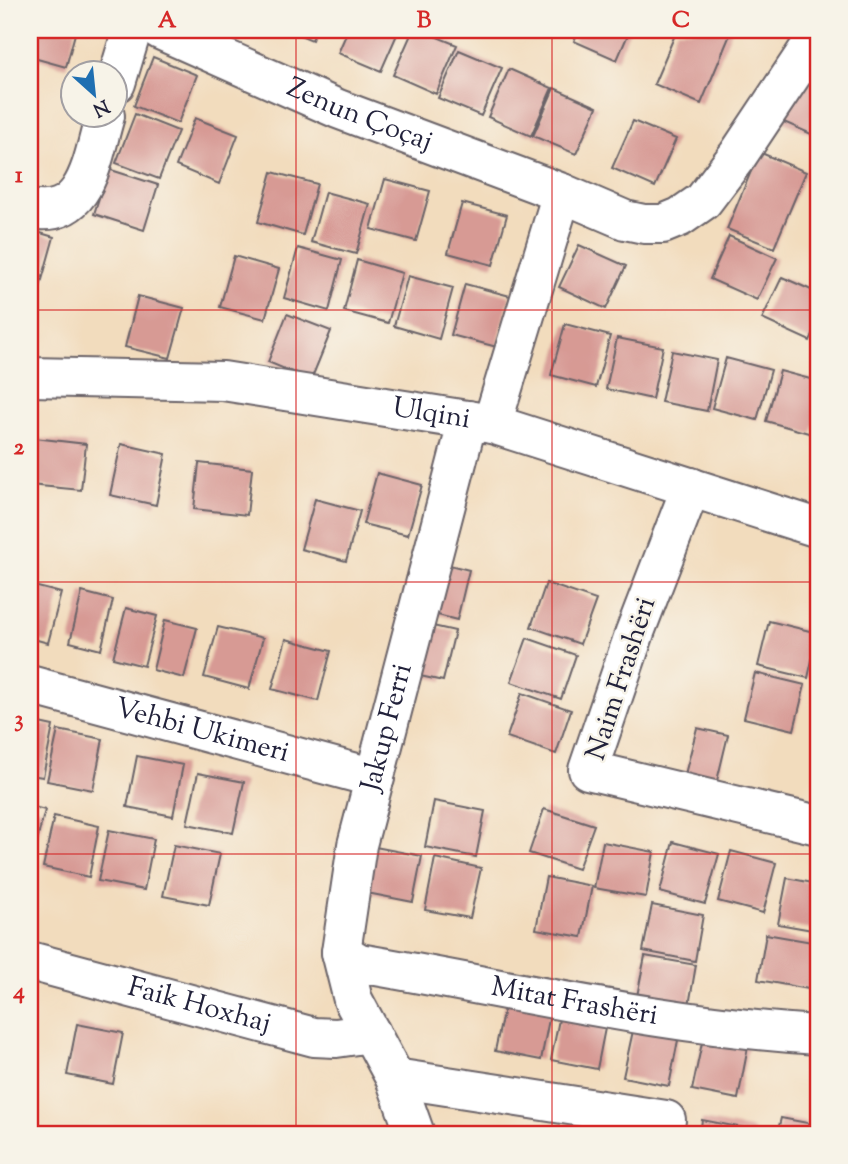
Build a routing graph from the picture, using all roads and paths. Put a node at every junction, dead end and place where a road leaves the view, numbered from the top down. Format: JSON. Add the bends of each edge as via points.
{"nodes":[{"id":1,"x":132,"y":30,"type":"edge"},
{"id":2,"x":160,"y":30,"type":"edge"},
{"id":3,"x":818,"y":35,"type":"edge"},
{"id":4,"x":123,"y":60,"type":"edge"},
{"id":5,"x":101,"y":130,"type":"edge"},
{"id":6,"x":562,"y":193,"type":"junction"},
{"id":7,"x":30,"y":209,"type":"edge"},
{"id":8,"x":30,"y":377,"type":"edge"},
{"id":9,"x":480,"y":422,"type":"junction"},
{"id":10,"x":691,"y":487,"type":"junction"},
{"id":11,"x":818,"y":528,"type":"edge"},
{"id":12,"x":30,"y":685,"type":"edge"},
{"id":13,"x":375,"y":778,"type":"junction"},
{"id":14,"x":818,"y":825,"type":"edge"},
{"id":15,"x":341,"y":953,"type":"junction"},
{"id":16,"x":30,"y":961,"type":"edge"},
{"id":17,"x":371,"y":1032,"type":"junction"},
{"id":18,"x":814,"y":1035,"type":"edge"},
{"id":19,"x":395,"y":1079,"type":"junction"},
{"id":20,"x":666,"y":1120,"type":"dead end"},
{"id":21,"x":415,"y":1134,"type":"edge"}],
"edges":[{"from":1,"to":4,"type":"street"},
{"from":2,"to":6,"type":"street","name":"Zenun Çoçaj","via":[[338,109]]},
{"from":3,"to":6,"type":"street","name":"Zenun Çoçaj","via":[[703,201],[680,217],[663,224],[625,220]]},
{"from":5,"to":7,"type":"street","via":[[82,190],[66,206],[49,213]]},
{"from":6,"to":9,"type":"street"},
{"from":8,"to":9,"type":"street","name":"Ulqini","via":[[223,381]]},
{"from":9,"to":10,"type":"street","name":"Ulqini"},
{"from":9,"to":13,"type":"street","name":"Jakup Ferri"},
{"from":10,"to":11,"type":"street","name":"Ulqini"},
{"from":10,"to":14,"type":"street","name":"Naim Frashëri","via":[[588,770]]},
{"from":12,"to":13,"type":"street","name":"Vehbi Ukimeri"},
{"from":13,"to":15,"type":"street","name":"Jakup Ferri","via":[[356,845]]},
{"from":15,"to":17,"type":"street","name":"Jakup Ferri","via":[[353,1000]]},
{"from":15,"to":18,"type":"street","name":"Mitat Frashëri","via":[[359,963],[614,1010],[741,1030]]},
{"from":16,"to":17,"type":"street","name":"Faik Hoxhaj","via":[[314,1037]]},
{"from":17,"to":19,"type":"street","name":"Jakup Ferri"},
{"from":19,"to":20,"type":"street"},
{"from":19,"to":21,"type":"street","name":"Jakup Ferri"}]}
